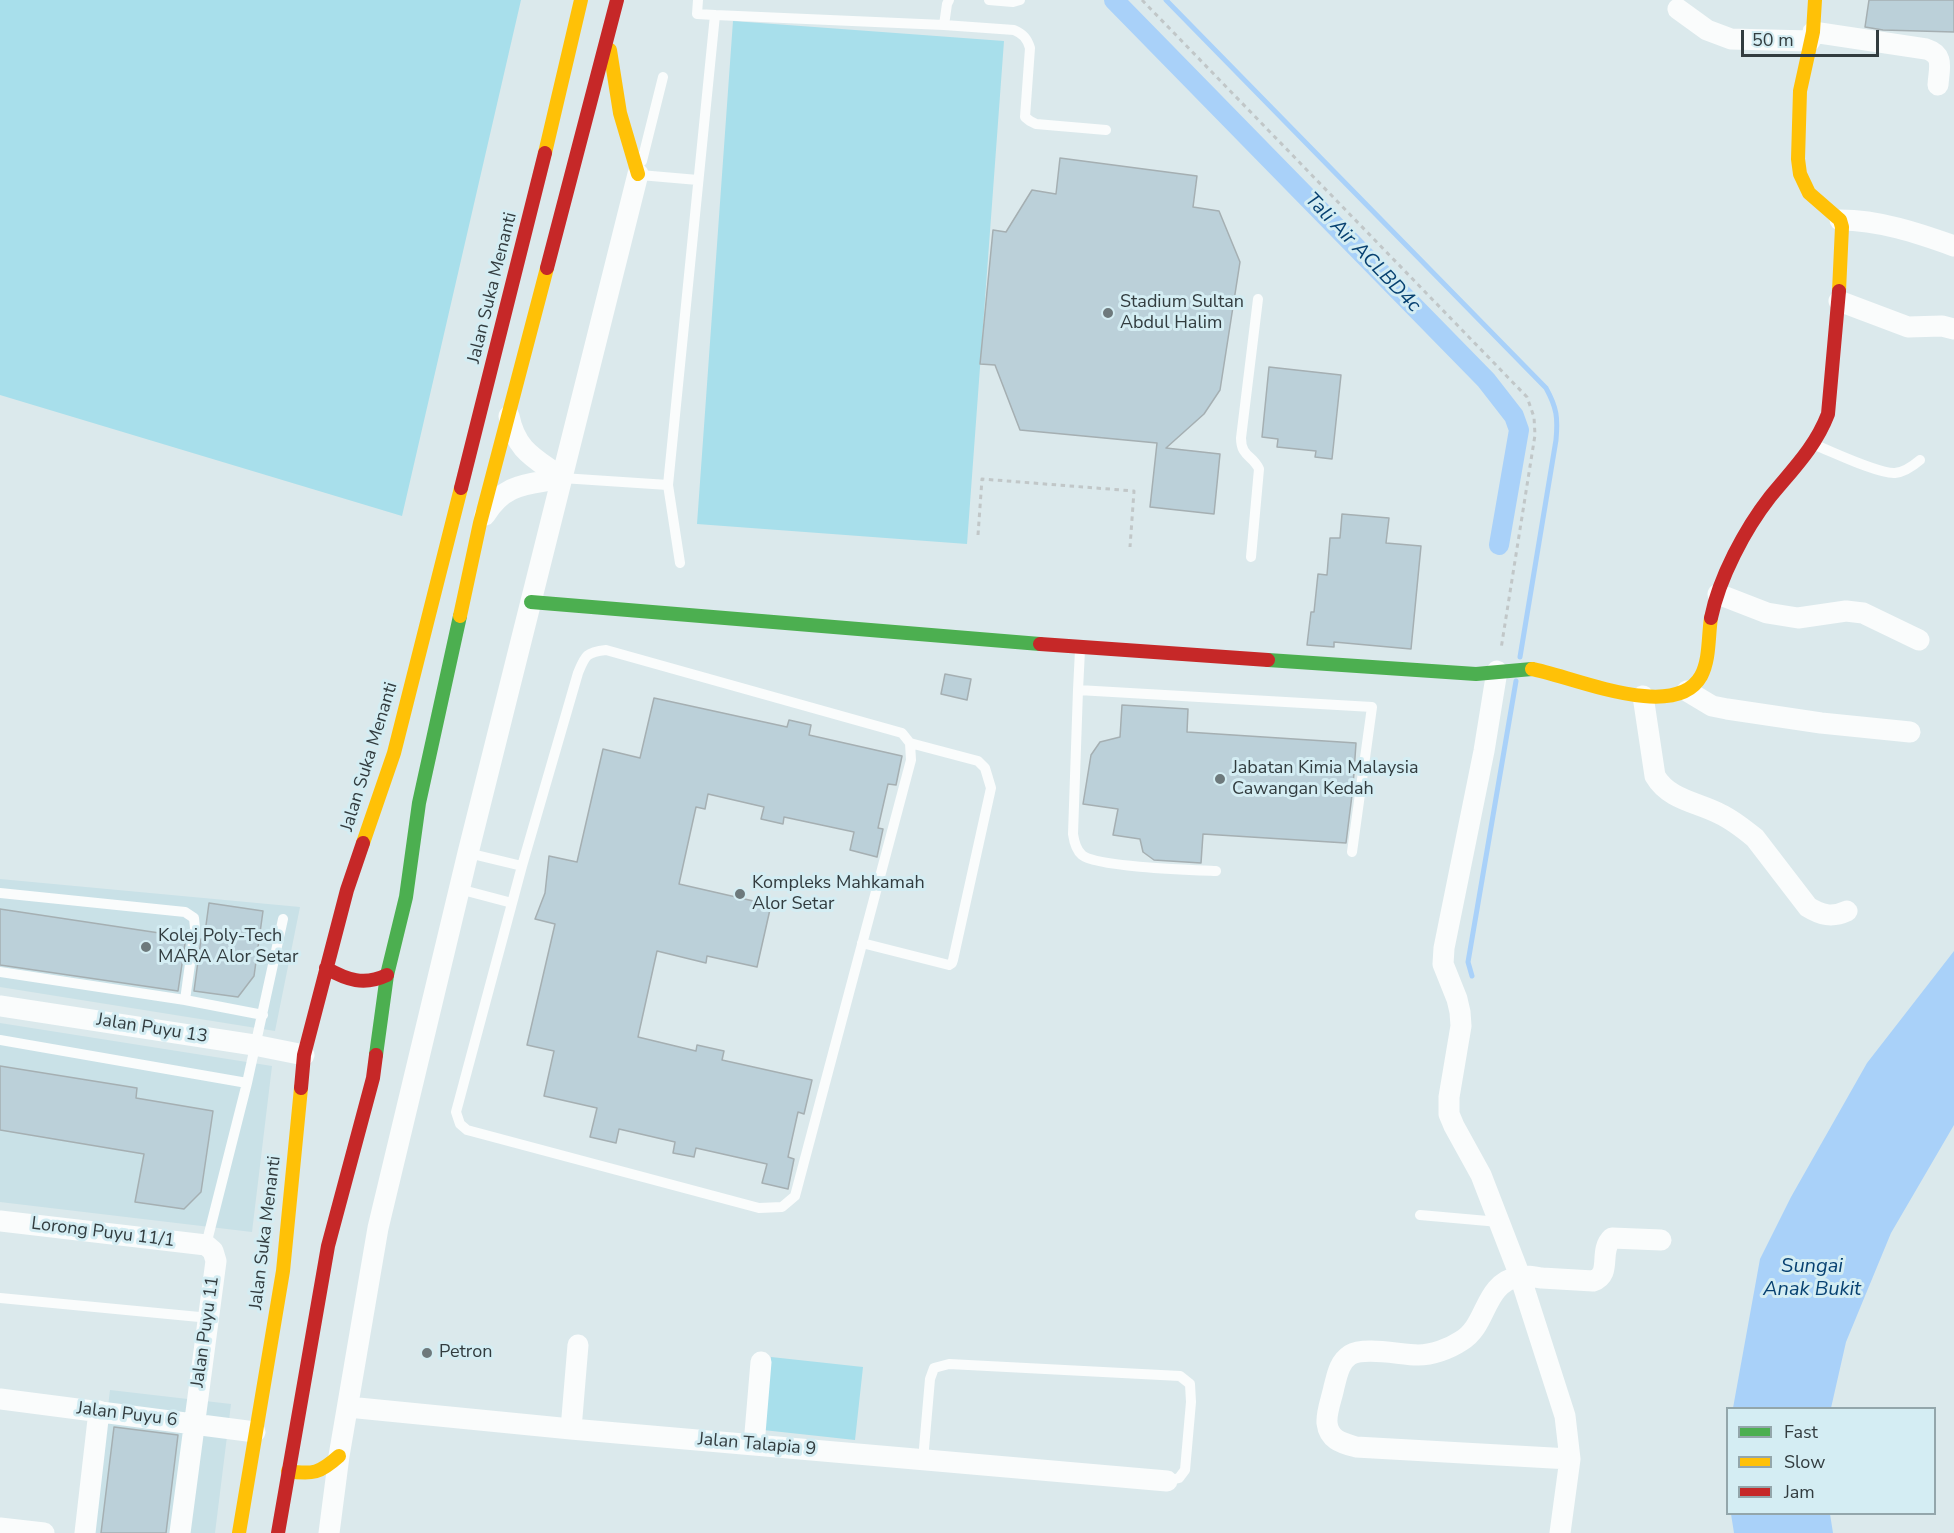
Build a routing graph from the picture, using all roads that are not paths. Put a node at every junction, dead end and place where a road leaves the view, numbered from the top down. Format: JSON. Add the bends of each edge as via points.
{"nodes":[{"id":1,"x":581,"y":0,"type":"edge"},
{"id":2,"x":617,"y":0,"type":"edge"},
{"id":3,"x":698,"y":0,"type":"edge"},
{"id":4,"x":949,"y":0,"type":"edge"},
{"id":5,"x":989,"y":0,"type":"edge"},
{"id":6,"x":1020,"y":0,"type":"edge"},
{"id":7,"x":1815,"y":0,"type":"edge"},
{"id":8,"x":1678,"y":9,"type":"dead end"},
{"id":9,"x":715,"y":15,"type":"junction"},
{"id":10,"x":611,"y":20,"type":"junction"},
{"id":11,"x":944,"y":25,"type":"junction"},
{"id":12,"x":1811,"y":36,"type":"junction"},
{"id":13,"x":663,"y":77,"type":"dead end"},
{"id":14,"x":1938,"y":85,"type":"dead end"},
{"id":15,"x":1106,"y":130,"type":"dead end"},
{"id":16,"x":638,"y":174,"type":"junction"},
{"id":17,"x":699,"y":180,"type":"junction"},
{"id":18,"x":1840,"y":220,"type":"junction"},
{"id":19,"x":1954,"y":246,"type":"edge"},
{"id":20,"x":1258,"y":299,"type":"dead end"},
{"id":21,"x":1839,"y":301,"type":"junction"},
{"id":22,"x":1954,"y":329,"type":"edge"},
{"id":23,"x":508,"y":413,"type":"junction"},
{"id":24,"x":1815,"y":445,"type":"junction"},
{"id":25,"x":1920,"y":460,"type":"dead end"},
{"id":26,"x":562,"y":478,"type":"junction"},
{"id":27,"x":668,"y":484,"type":"junction"},
{"id":28,"x":480,"y":523,"type":"junction"},
{"id":29,"x":1251,"y":557,"type":"dead end"},
{"id":30,"x":680,"y":563,"type":"dead end"},
{"id":31,"x":1718,"y":594,"type":"junction"},
{"id":32,"x":531,"y":603,"type":"junction"},
{"id":33,"x":1919,"y":640,"type":"dead end"},
{"id":34,"x":1080,"y":647,"type":"junction"},
{"id":35,"x":1497,"y":671,"type":"junction"},
{"id":36,"x":1078,"y":690,"type":"junction"},
{"id":37,"x":1687,"y":691,"type":"junction"},
{"id":38,"x":1643,"y":696,"type":"junction"},
{"id":39,"x":1910,"y":732,"type":"dead end"},
{"id":40,"x":910,"y":743,"type":"junction"},
{"id":41,"x":1352,"y":852,"type":"dead end"},
{"id":42,"x":468,"y":853,"type":"junction"},
{"id":43,"x":522,"y":866,"type":"junction"},
{"id":44,"x":1216,"y":871,"type":"dead end"},
{"id":45,"x":459,"y":889,"type":"junction"},
{"id":46,"x":0,"y":893,"type":"edge"},
{"id":47,"x":512,"y":903,"type":"junction"},
{"id":48,"x":1847,"y":911,"type":"dead end"},
{"id":49,"x":283,"y":919,"type":"dead end"},
{"id":50,"x":862,"y":943,"type":"junction"},
{"id":51,"x":326,"y":968,"type":"junction"},
{"id":52,"x":0,"y":972,"type":"edge"},
{"id":53,"x":387,"y":975,"type":"junction"},
{"id":54,"x":185,"y":1000,"type":"junction"},
{"id":55,"x":0,"y":1006,"type":"edge"},
{"id":56,"x":263,"y":1015,"type":"junction"},
{"id":57,"x":0,"y":1040,"type":"edge"},
{"id":58,"x":254,"y":1045,"type":"junction"},
{"id":59,"x":304,"y":1055,"type":"junction"},
{"id":60,"x":247,"y":1083,"type":"junction"},
{"id":61,"x":1420,"y":1215,"type":"dead end"},
{"id":62,"x":0,"y":1221,"type":"edge"},
{"id":63,"x":1499,"y":1222,"type":"junction"},
{"id":64,"x":1661,"y":1240,"type":"dead end"},
{"id":65,"x":206,"y":1245,"type":"junction"},
{"id":66,"x":1520,"y":1276,"type":"junction"},
{"id":67,"x":0,"y":1298,"type":"edge"},
{"id":68,"x":210,"y":1318,"type":"junction"},
{"id":69,"x":578,"y":1346,"type":"dead end"},
{"id":70,"x":761,"y":1362,"type":"dead end"},
{"id":71,"x":0,"y":1399,"type":"edge"},
{"id":72,"x":348,"y":1407,"type":"junction"},
{"id":73,"x":99,"y":1412,"type":"junction"},
{"id":74,"x":193,"y":1424,"type":"junction"},
{"id":75,"x":571,"y":1429,"type":"junction"},
{"id":76,"x":255,"y":1431,"type":"junction"},
{"id":77,"x":754,"y":1445,"type":"junction"},
{"id":78,"x":339,"y":1456,"type":"junction"},
{"id":79,"x":1570,"y":1459,"type":"junction"},
{"id":80,"x":923,"y":1460,"type":"junction"},
{"id":81,"x":288,"y":1471,"type":"junction"},
{"id":82,"x":1167,"y":1481,"type":"joint"},
{"id":83,"x":0,"y":1528,"type":"edge"},
{"id":84,"x":44,"y":1533,"type":"edge"},
{"id":85,"x":85,"y":1533,"type":"edge"},
{"id":86,"x":180,"y":1533,"type":"edge"},
{"id":87,"x":239,"y":1533,"type":"edge"},
{"id":88,"x":278,"y":1533,"type":"edge"},
{"id":89,"x":329,"y":1533,"type":"edge"},
{"id":90,"x":1560,"y":1533,"type":"edge"}],
"edges":[{"from":1,"to":51,"type":"main road","name":"Jalan Suka Menanti","via":[[393,753],[347,890]]},
{"from":2,"to":10,"type":"main road"},
{"from":3,"to":9,"type":"lane","via":[[697,14]]},
{"from":4,"to":11,"type":"lane"},
{"from":5,"to":6,"type":"lane"},
{"from":7,"to":12,"type":"main road"},
{"from":8,"to":12,"type":"street","via":[[1707,30],[1731,39]]},
{"from":9,"to":11,"type":"lane"},
{"from":9,"to":17,"type":"lane"},
{"from":10,"to":16,"type":"main road","via":[[616,103]]},
{"from":10,"to":23,"type":"main road"},
{"from":11,"to":15,"type":"lane","via":[[1014,30],[1022,34],[1030,48],[1025,117],[1036,123]]},
{"from":12,"to":14,"type":"street","via":[[1935,52],[1939,57]]},
{"from":12,"to":18,"type":"main road","via":[[1800,91],[1800,174],[1809,193]]},
{"from":13,"to":16,"type":"lane"},
{"from":16,"to":17,"type":"lane"},
{"from":16,"to":26,"type":"street"},
{"from":17,"to":27,"type":"lane"},
{"from":18,"to":19,"type":"street","via":[[1877,224]]},
{"from":18,"to":21,"type":"main road","via":[[1843,234]]},
{"from":20,"to":29,"type":"lane","via":[[1241,438],[1243,450],[1259,469]]},
{"from":21,"to":22,"type":"street","via":[[1908,327]]},
{"from":21,"to":24,"type":"main road","via":[[1828,414]]},
{"from":23,"to":26,"type":"street","via":[[518,444]]},
{"from":23,"to":28,"type":"main road"},
{"from":24,"to":25,"type":"lane","via":[[1895,473]]},
{"from":24,"to":31,"type":"main road","via":[[1743,537]]},
{"from":26,"to":27,"type":"lane"},
{"from":26,"to":28,"type":"street","via":[[506,490]]},
{"from":26,"to":32,"type":"street"},
{"from":27,"to":30,"type":"lane"},
{"from":28,"to":53,"type":"main road","via":[[419,803],[406,897]]},
{"from":31,"to":33,"type":"street","via":[[1767,613],[1798,618],[1846,611],[1863,613]]},
{"from":31,"to":37,"type":"main road","via":[[1703,673]]},
{"from":32,"to":34,"type":"main road"},
{"from":32,"to":42,"type":"street"},
{"from":34,"to":35,"type":"main road","via":[[1476,674]]},
{"from":34,"to":36,"type":"lane"},
{"from":35,"to":38,"type":"main road","via":[[1533,669]]},
{"from":35,"to":63,"type":"street","via":[[1443,964],[1461,1026],[1449,1114],[1481,1175]]},
{"from":36,"to":41,"type":"lane","via":[[1372,707]]},
{"from":36,"to":44,"type":"lane","via":[[1073,834],[1082,855],[1104,863]]},
{"from":37,"to":38,"type":"main road","via":[[1669,697]]},
{"from":37,"to":39,"type":"street","via":[[1712,706],[1727,709]]},
{"from":38,"to":48,"type":"street","via":[[1655,776],[1661,786],[1719,813],[1755,838],[1808,907],[1836,916]]},
{"from":40,"to":43,"type":"lane","via":[[902,733],[606,650],[592,651],[578,673]]},
{"from":40,"to":50,"type":"lane","via":[[910,760]]},
{"from":40,"to":50,"type":"lane","via":[[978,761],[985,768],[991,788],[953,960],[949,965]]},
{"from":42,"to":43,"type":"lane"},
{"from":42,"to":45,"type":"street"},
{"from":43,"to":47,"type":"lane"},
{"from":45,"to":47,"type":"lane"},
{"from":45,"to":72,"type":"street","via":[[378,1228]]},
{"from":46,"to":54,"type":"lane","via":[[185,912],[194,918],[195,928]]},
{"from":47,"to":50,"type":"lane","via":[[456,1112],[460,1124],[467,1131],[759,1208],[782,1207],[795,1196]]},
{"from":49,"to":56,"type":"lane"},
{"from":51,"to":53,"type":"main road","via":[[354,982],[371,982]]},
{"from":51,"to":59,"type":"main road","name":"Jalan Suka Menanti"},
{"from":52,"to":54,"type":"lane"},
{"from":53,"to":81,"type":"main road","via":[[373,1078],[328,1246]]},
{"from":54,"to":56,"type":"lane"},
{"from":55,"to":58,"type":"street","name":"Jalan Puyu 13"},
{"from":56,"to":58,"type":"lane"},
{"from":57,"to":60,"type":"lane"},
{"from":58,"to":59,"type":"street","name":"Jalan Puyu 13"},
{"from":58,"to":60,"type":"lane"},
{"from":59,"to":76,"type":"main road","name":"Jalan Suka Menanti","via":[[283,1271]]},
{"from":60,"to":65,"type":"lane"},
{"from":61,"to":63,"type":"lane"},
{"from":62,"to":65,"type":"street","name":"Lorong Puyu 11/1"},
{"from":63,"to":66,"type":"street"},
{"from":64,"to":66,"type":"street","via":[[1612,1238],[1606,1247],[1603,1275],[1593,1281]]},
{"from":65,"to":68,"type":"street","name":"Jalan Puyu 11","via":[[216,1261]]},
{"from":66,"to":79,"type":"street","via":[[1565,1416]]},
{"from":66,"to":79,"type":"street","via":[[1499,1285],[1469,1336],[1441,1351],[1420,1355],[1361,1351],[1350,1355],[1338,1373],[1327,1421],[1329,1432],[1335,1439],[1356,1447]]},
{"from":67,"to":68,"type":"lane"},
{"from":68,"to":74,"type":"street","name":"Jalan Puyu 11"},
{"from":69,"to":75,"type":"street"},
{"from":70,"to":77,"type":"street"},
{"from":71,"to":73,"type":"street","name":"Jalan Puyu 6"},
{"from":72,"to":75,"type":"street","name":"Jalan Talapia 9"},
{"from":72,"to":78,"type":"street"},
{"from":73,"to":74,"type":"street","name":"Jalan Puyu 6"},
{"from":73,"to":85,"type":"street"},
{"from":74,"to":76,"type":"street","name":"Jalan Puyu 6"},
{"from":74,"to":86,"type":"street","name":"Jalan Puyu 11"},
{"from":75,"to":77,"type":"street","name":"Jalan Talapia 9"},
{"from":76,"to":87,"type":"main road","name":"Jalan Suka Menanti"},
{"from":77,"to":80,"type":"street","name":"Jalan Talapia 9"},
{"from":78,"to":81,"type":"main road","via":[[322,1472],[309,1475]]},
{"from":78,"to":89,"type":"street"},
{"from":79,"to":90,"type":"street"},
{"from":80,"to":82,"type":"street","name":"Jalan Talapia 9"},
{"from":80,"to":82,"type":"lane","via":[[934,1368],[950,1364],[1179,1376],[1190,1384],[1185,1470],[1179,1478]]},
{"from":81,"to":88,"type":"main road"},
{"from":83,"to":84,"type":"street"}]}
